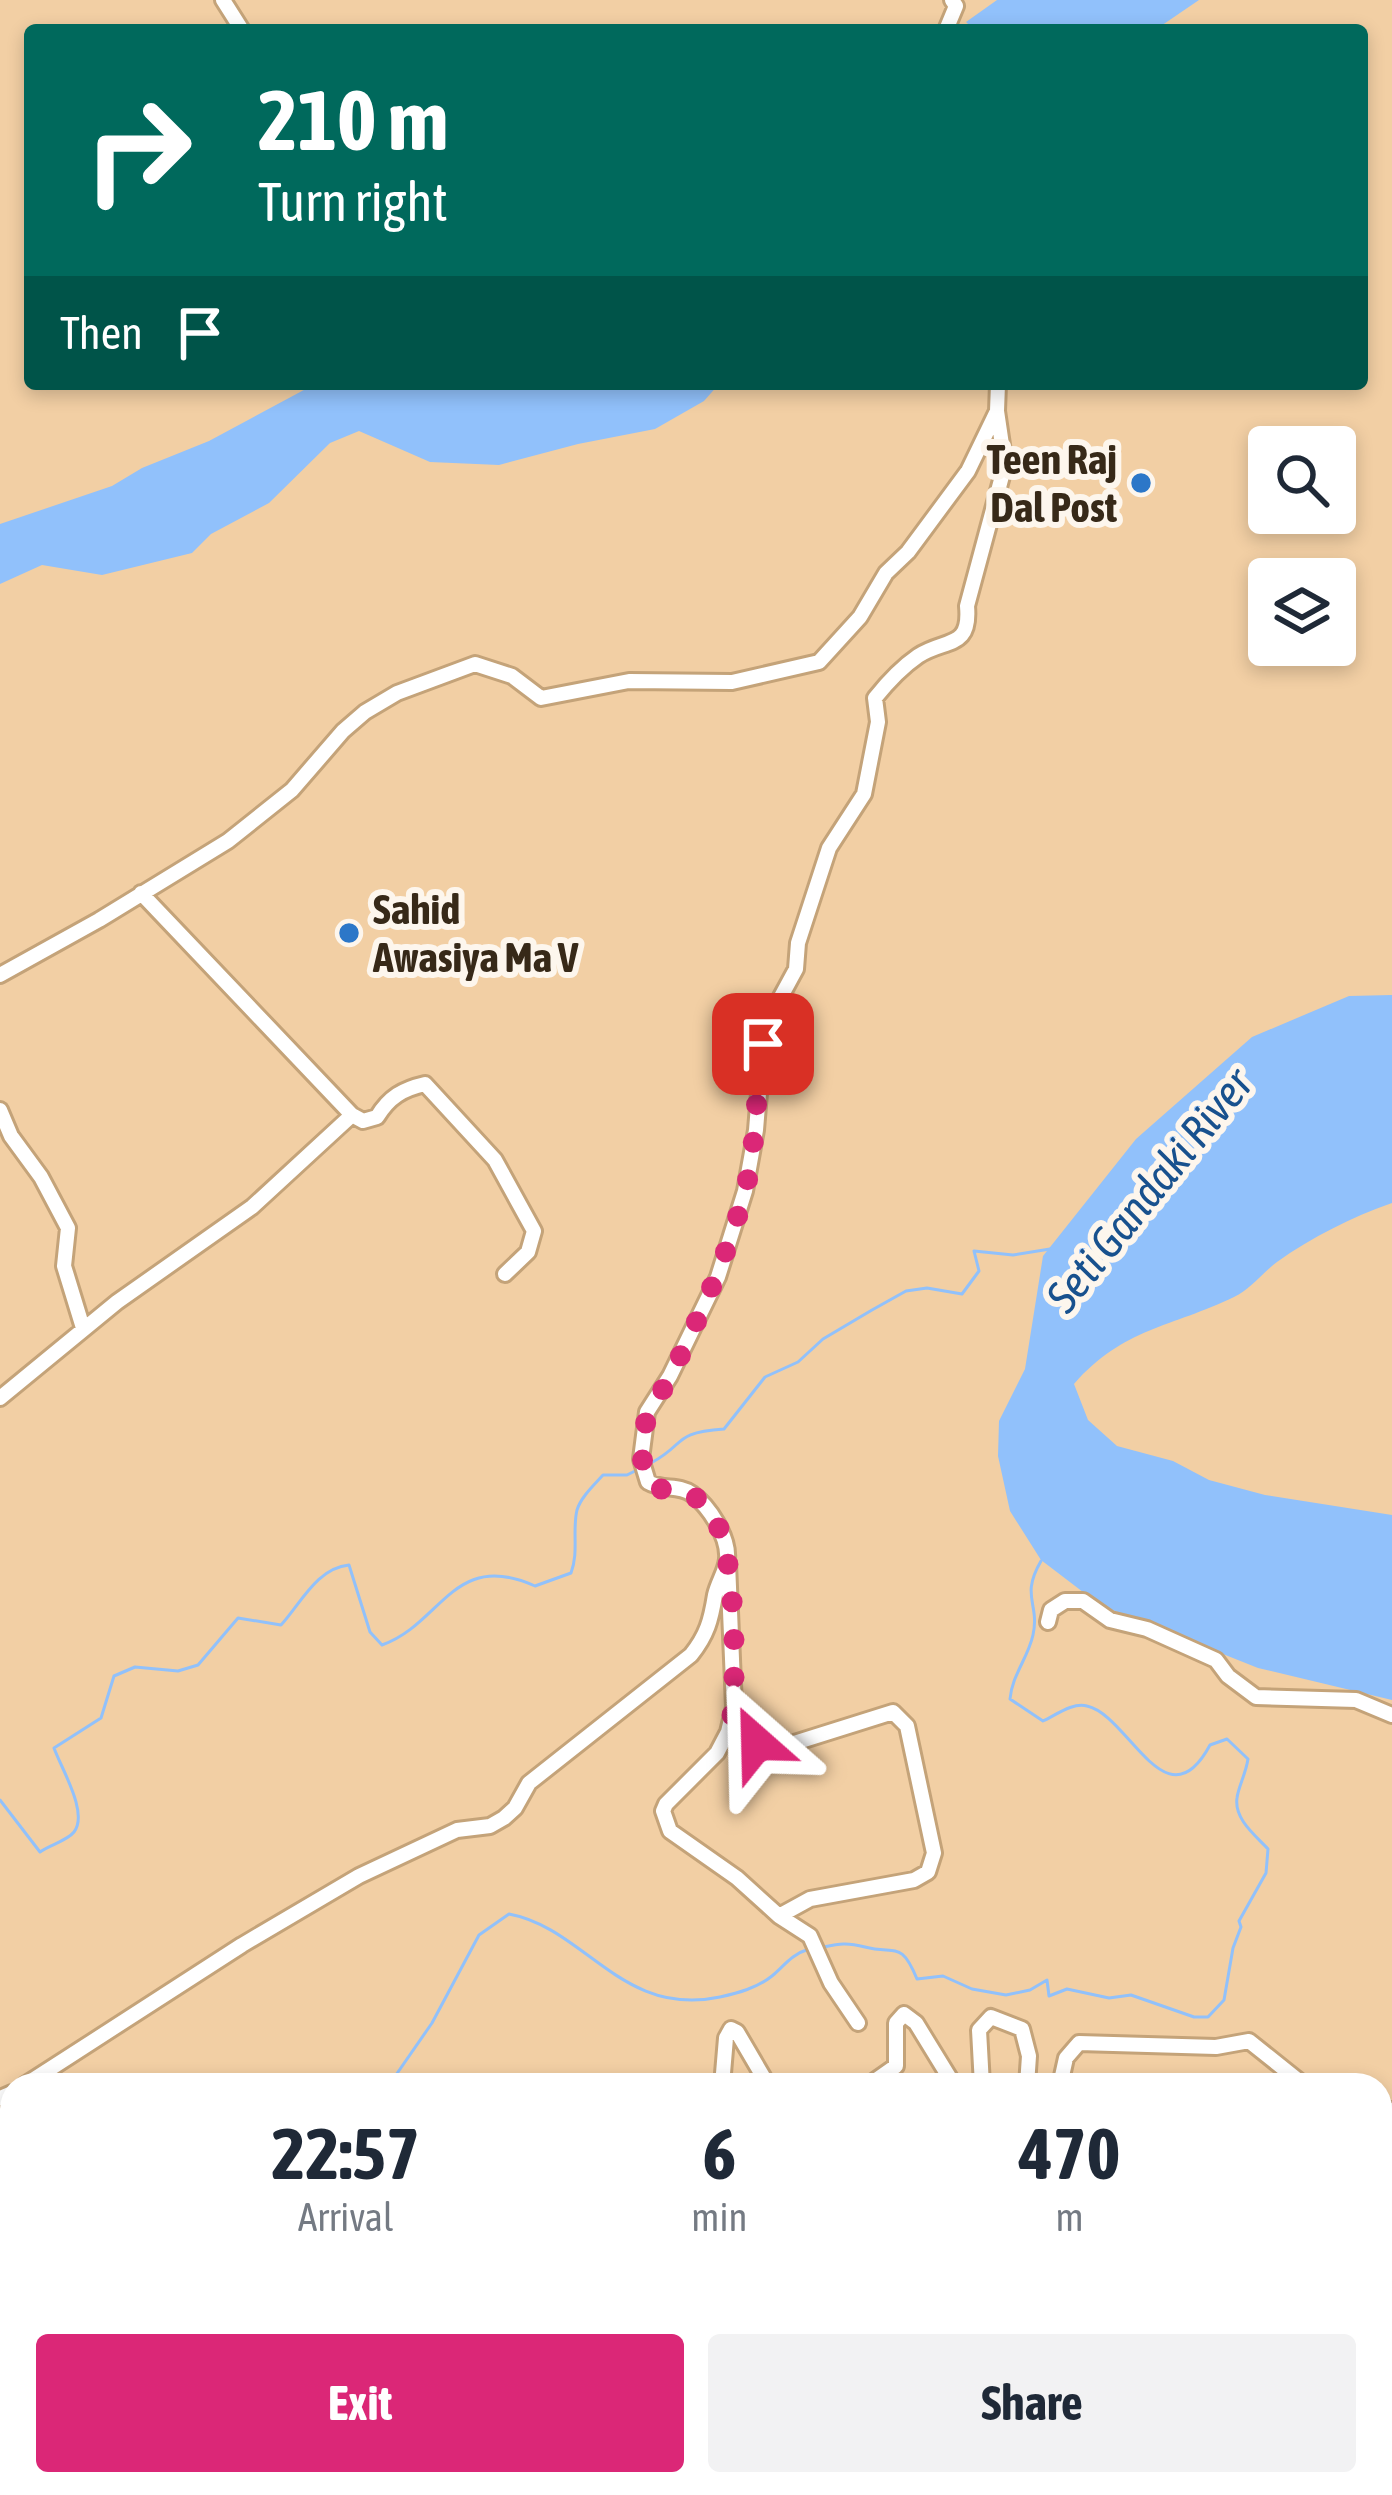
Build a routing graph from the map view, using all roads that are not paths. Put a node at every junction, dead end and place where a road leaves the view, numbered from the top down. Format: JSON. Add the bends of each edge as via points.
{"nodes":[{"id":1,"x":998,"y":390,"type":"edge"},
{"id":2,"x":997,"y":410,"type":"junction"},
{"id":3,"x":141,"y":893,"type":"junction"},
{"id":4,"x":0,"y":975,"type":"edge"},
{"id":5,"x":0,"y":1110,"type":"edge"},
{"id":6,"x":352,"y":1115,"type":"junction"},
{"id":7,"x":505,"y":1274,"type":"dead end"},
{"id":8,"x":83,"y":1328,"type":"junction"},
{"id":9,"x":0,"y":1398,"type":"edge"},
{"id":10,"x":728,"y":1563,"type":"junction"},
{"id":11,"x":1048,"y":1622,"type":"dead end"},
{"id":12,"x":1392,"y":1715,"type":"edge"},
{"id":13,"x":732,"y":1716,"type":"junction"},
{"id":14,"x":779,"y":1916,"type":"junction"},
{"id":15,"x":858,"y":2024,"type":"dead end"},
{"id":16,"x":45,"y":2073,"type":"edge"},
{"id":17,"x":723,"y":2073,"type":"edge"},
{"id":18,"x":761,"y":2073,"type":"edge"},
{"id":19,"x":886,"y":2073,"type":"edge"},
{"id":20,"x":947,"y":2073,"type":"edge"},
{"id":21,"x":981,"y":2073,"type":"edge"},
{"id":22,"x":1028,"y":2073,"type":"edge"},
{"id":23,"x":1064,"y":2073,"type":"edge"},
{"id":24,"x":1289,"y":2073,"type":"edge"}],
"edges":[{"from":1,"to":2,"type":"street"},
{"from":2,"to":3,"type":"street","via":[[968,472],[819,662],[732,682],[629,681],[541,698],[512,676],[475,664],[425,680],[365,712],[292,790],[228,841]]},
{"from":2,"to":10,"type":"street","via":[[1005,465],[968,625],[960,638],[920,654],[874,698],[878,722],[864,794],[829,848],[796,969],[763,1044],[745,1191],[718,1277],[646,1417],[640,1459],[648,1482],[686,1490],[704,1504]]},
{"from":3,"to":4,"type":"street"},
{"from":3,"to":6,"type":"street"},
{"from":5,"to":8,"type":"street","via":[[68,1228],[64,1266]]},
{"from":6,"to":7,"type":"street","via":[[377,1117],[408,1088],[435,1091],[495,1160],[534,1231],[528,1252]]},
{"from":6,"to":8,"type":"street","via":[[252,1208]]},
{"from":8,"to":9,"type":"street"},
{"from":10,"to":13,"type":"street"},
{"from":10,"to":16,"type":"street","via":[[707,1635],[692,1655],[529,1784],[504,1818],[457,1830],[359,1876]]},
{"from":11,"to":12,"type":"street","via":[[1065,1601],[1083,1601],[1216,1660],[1256,1697],[1356,1700]]},
{"from":13,"to":14,"type":"street","via":[[717,1753],[666,1804],[664,1820]]},
{"from":13,"to":14,"type":"street","via":[[772,1750],[893,1712],[907,1726],[934,1853],[928,1872],[810,1899]]},
{"from":14,"to":15,"type":"street","via":[[810,1936]]},
{"from":17,"to":18,"type":"street","via":[[731,2029]]},
{"from":19,"to":20,"type":"street","via":[[896,2066],[896,2023],[904,2014]]},
{"from":21,"to":22,"type":"street","via":[[979,2030],[991,2017],[1022,2029]]},
{"from":23,"to":24,"type":"street","via":[[1072,2049],[1089,2041],[1249,2041]]}]}
